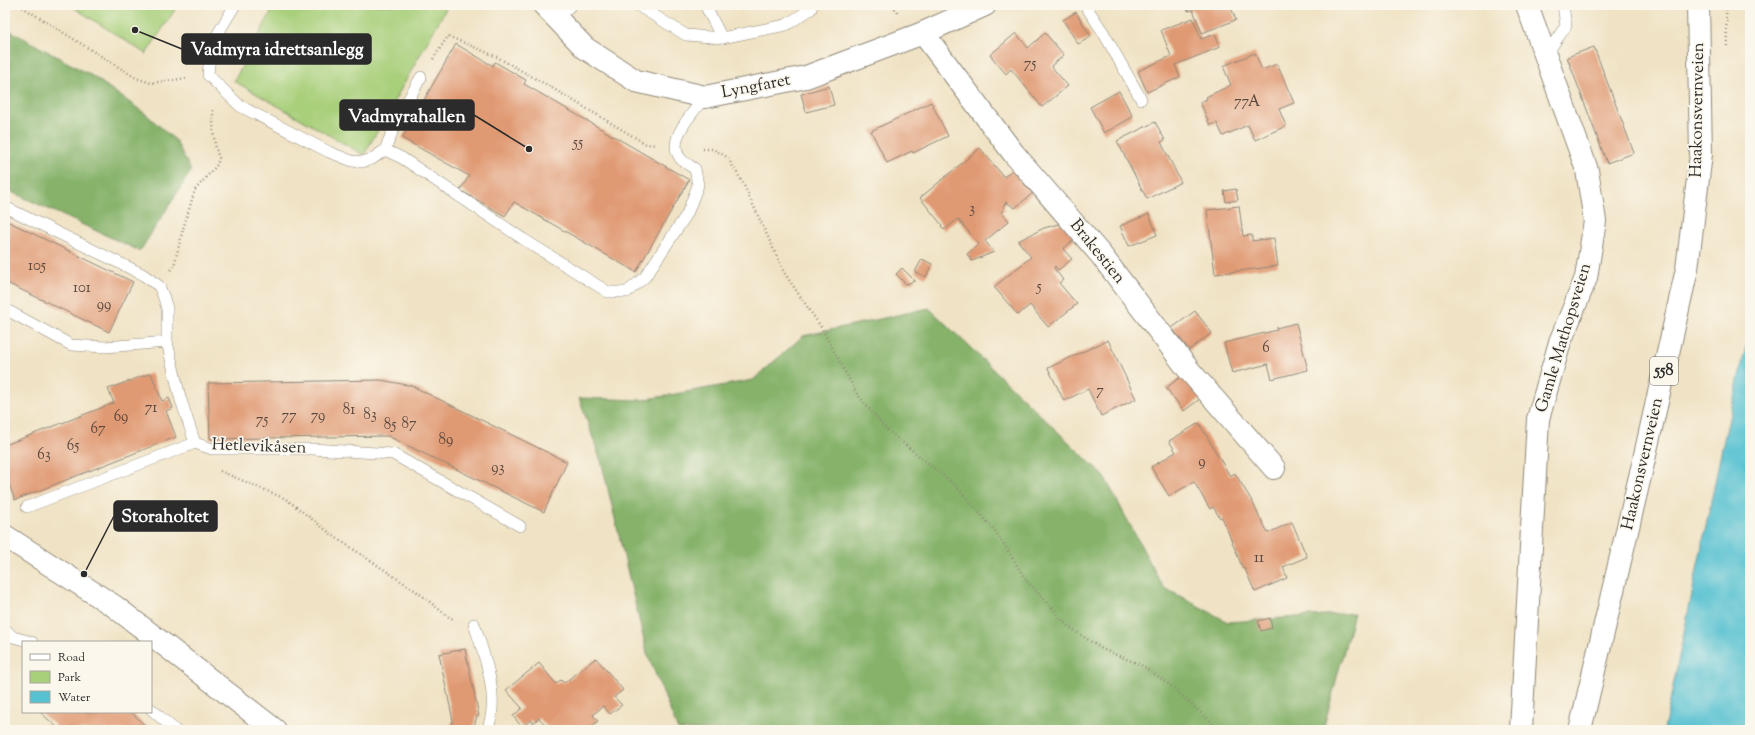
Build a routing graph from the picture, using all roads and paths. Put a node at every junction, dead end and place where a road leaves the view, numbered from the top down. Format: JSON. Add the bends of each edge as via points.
{"nodes":[{"id":1,"x":19,"y":5,"type":"edge"},
{"id":2,"x":235,"y":5,"type":"edge"},
{"id":3,"x":637,"y":5,"type":"edge"},
{"id":4,"x":705,"y":5,"type":"edge"},
{"id":5,"x":812,"y":5,"type":"edge"},
{"id":6,"x":984,"y":5,"type":"edge"},
{"id":7,"x":1085,"y":5,"type":"edge"},
{"id":8,"x":1527,"y":5,"type":"edge"},
{"id":9,"x":1563,"y":5,"type":"edge"},
{"id":10,"x":1698,"y":5,"type":"edge"},
{"id":11,"x":557,"y":9,"type":"edge"},
{"id":12,"x":923,"y":33,"type":"junction"},
{"id":13,"x":722,"y":38,"type":"junction"},
{"id":14,"x":1546,"y":56,"type":"junction"},
{"id":15,"x":433,"y":59,"type":"dead end"},
{"id":16,"x":208,"y":75,"type":"junction"},
{"id":17,"x":421,"y":77,"type":"dead end"},
{"id":18,"x":220,"y":87,"type":"junction"},
{"id":19,"x":705,"y":97,"type":"junction"},
{"id":20,"x":1142,"y":99,"type":"dead end"},
{"id":21,"x":675,"y":146,"type":"junction"},
{"id":22,"x":385,"y":150,"type":"junction"},
{"id":23,"x":5,"y":207,"type":"edge"},
{"id":24,"x":159,"y":286,"type":"junction"},
{"id":25,"x":5,"y":309,"type":"edge"},
{"id":26,"x":167,"y":342,"type":"junction"},
{"id":27,"x":195,"y":443,"type":"junction"},
{"id":28,"x":212,"y":449,"type":"junction"},
{"id":29,"x":1274,"y":468,"type":"dead end"},
{"id":30,"x":28,"y":507,"type":"dead end"},
{"id":31,"x":520,"y":526,"type":"dead end"},
{"id":32,"x":5,"y":536,"type":"edge"},
{"id":33,"x":474,"y":624,"type":"joint"},
{"id":34,"x":5,"y":628,"type":"edge"},
{"id":35,"x":28,"y":641,"type":"edge"},
{"id":36,"x":152,"y":710,"type":"edge"},
{"id":37,"x":175,"y":730,"type":"edge"},
{"id":38,"x":275,"y":730,"type":"edge"},
{"id":39,"x":487,"y":730,"type":"edge"},
{"id":40,"x":1220,"y":730,"type":"edge"},
{"id":41,"x":1522,"y":730,"type":"edge"},
{"id":42,"x":1580,"y":730,"type":"edge"}],
"edges":[{"from":1,"to":16,"type":"path","via":[[136,78],[150,83]]},
{"from":2,"to":16,"type":"lane","via":[[211,45]]},
{"from":3,"to":13,"type":"lane","via":[[686,34]]},
{"from":4,"to":13,"type":"lane"},
{"from":5,"to":13,"type":"lane","via":[[811,9],[786,25]]},
{"from":6,"to":12,"type":"street","name":"Lyngfaret"},
{"from":7,"to":20,"type":"lane"},
{"from":8,"to":14,"type":"street","name":"Gamle Mathopsveien"},
{"from":9,"to":14,"type":"lane","via":[[1566,26]]},
{"from":10,"to":42,"type":"street","name":"Haakonsvernveien","number":"558","via":[[1701,154],[1687,268]]},
{"from":11,"to":19,"type":"street","name":"Lyngfaret","via":[[585,48],[636,81]]},
{"from":12,"to":19,"type":"street","name":"Lyngfaret","via":[[806,77]]},
{"from":12,"to":29,"type":"street","name":"Brakestien","via":[[1014,154],[1101,255],[1188,369]]},
{"from":14,"to":41,"type":"street","name":"Gamle Mathopsveien","via":[[1587,170],[1596,221],[1586,278],[1560,342],[1538,419]]},
{"from":15,"to":21,"type":"path","via":[[448,36],[508,64],[646,144]]},
{"from":16,"to":18,"type":"lane"},
{"from":17,"to":22,"type":"lane","via":[[397,120]]},
{"from":18,"to":22,"type":"lane","via":[[240,106],[329,152],[352,161],[372,160]]},
{"from":18,"to":24,"type":"path","via":[[214,105],[212,128],[220,158],[195,190],[174,266]]},
{"from":19,"to":21,"type":"lane","via":[[676,136]]},
{"from":21,"to":22,"type":"lane","via":[[680,158],[695,169],[698,184],[687,214],[645,277],[627,292],[608,292],[402,158]]},
{"from":21,"to":40,"type":"path","via":[[713,149],[727,157],[742,181],[785,274],[821,327],[857,394],[885,428],[957,487],[996,532],[1026,580],[1069,627],[1102,649],[1141,665],[1170,685]]},
{"from":23,"to":24,"type":"lane","via":[[142,274]]},
{"from":24,"to":26,"type":"lane","name":"Hetlevikåsen","via":[[167,309]]},
{"from":25,"to":26,"type":"lane","via":[[71,345],[105,347]]},
{"from":26,"to":27,"type":"lane","name":"Hetlevikåsen","via":[[180,397]]},
{"from":27,"to":28,"type":"lane","name":"Hetlevikåsen"},
{"from":27,"to":30,"type":"lane"},
{"from":28,"to":31,"type":"lane","name":"Hetlevikåsen","via":[[312,449],[393,454]]},
{"from":28,"to":33,"type":"path","via":[[217,470],[286,499],[450,618]]},
{"from":32,"to":38,"type":"street","via":[[114,606]]},
{"from":33,"to":39,"type":"lane","via":[[486,660],[491,687],[492,709]]},
{"from":34,"to":35,"type":"lane","via":[[14,637]]},
{"from":36,"to":37,"type":"lane"}]}
